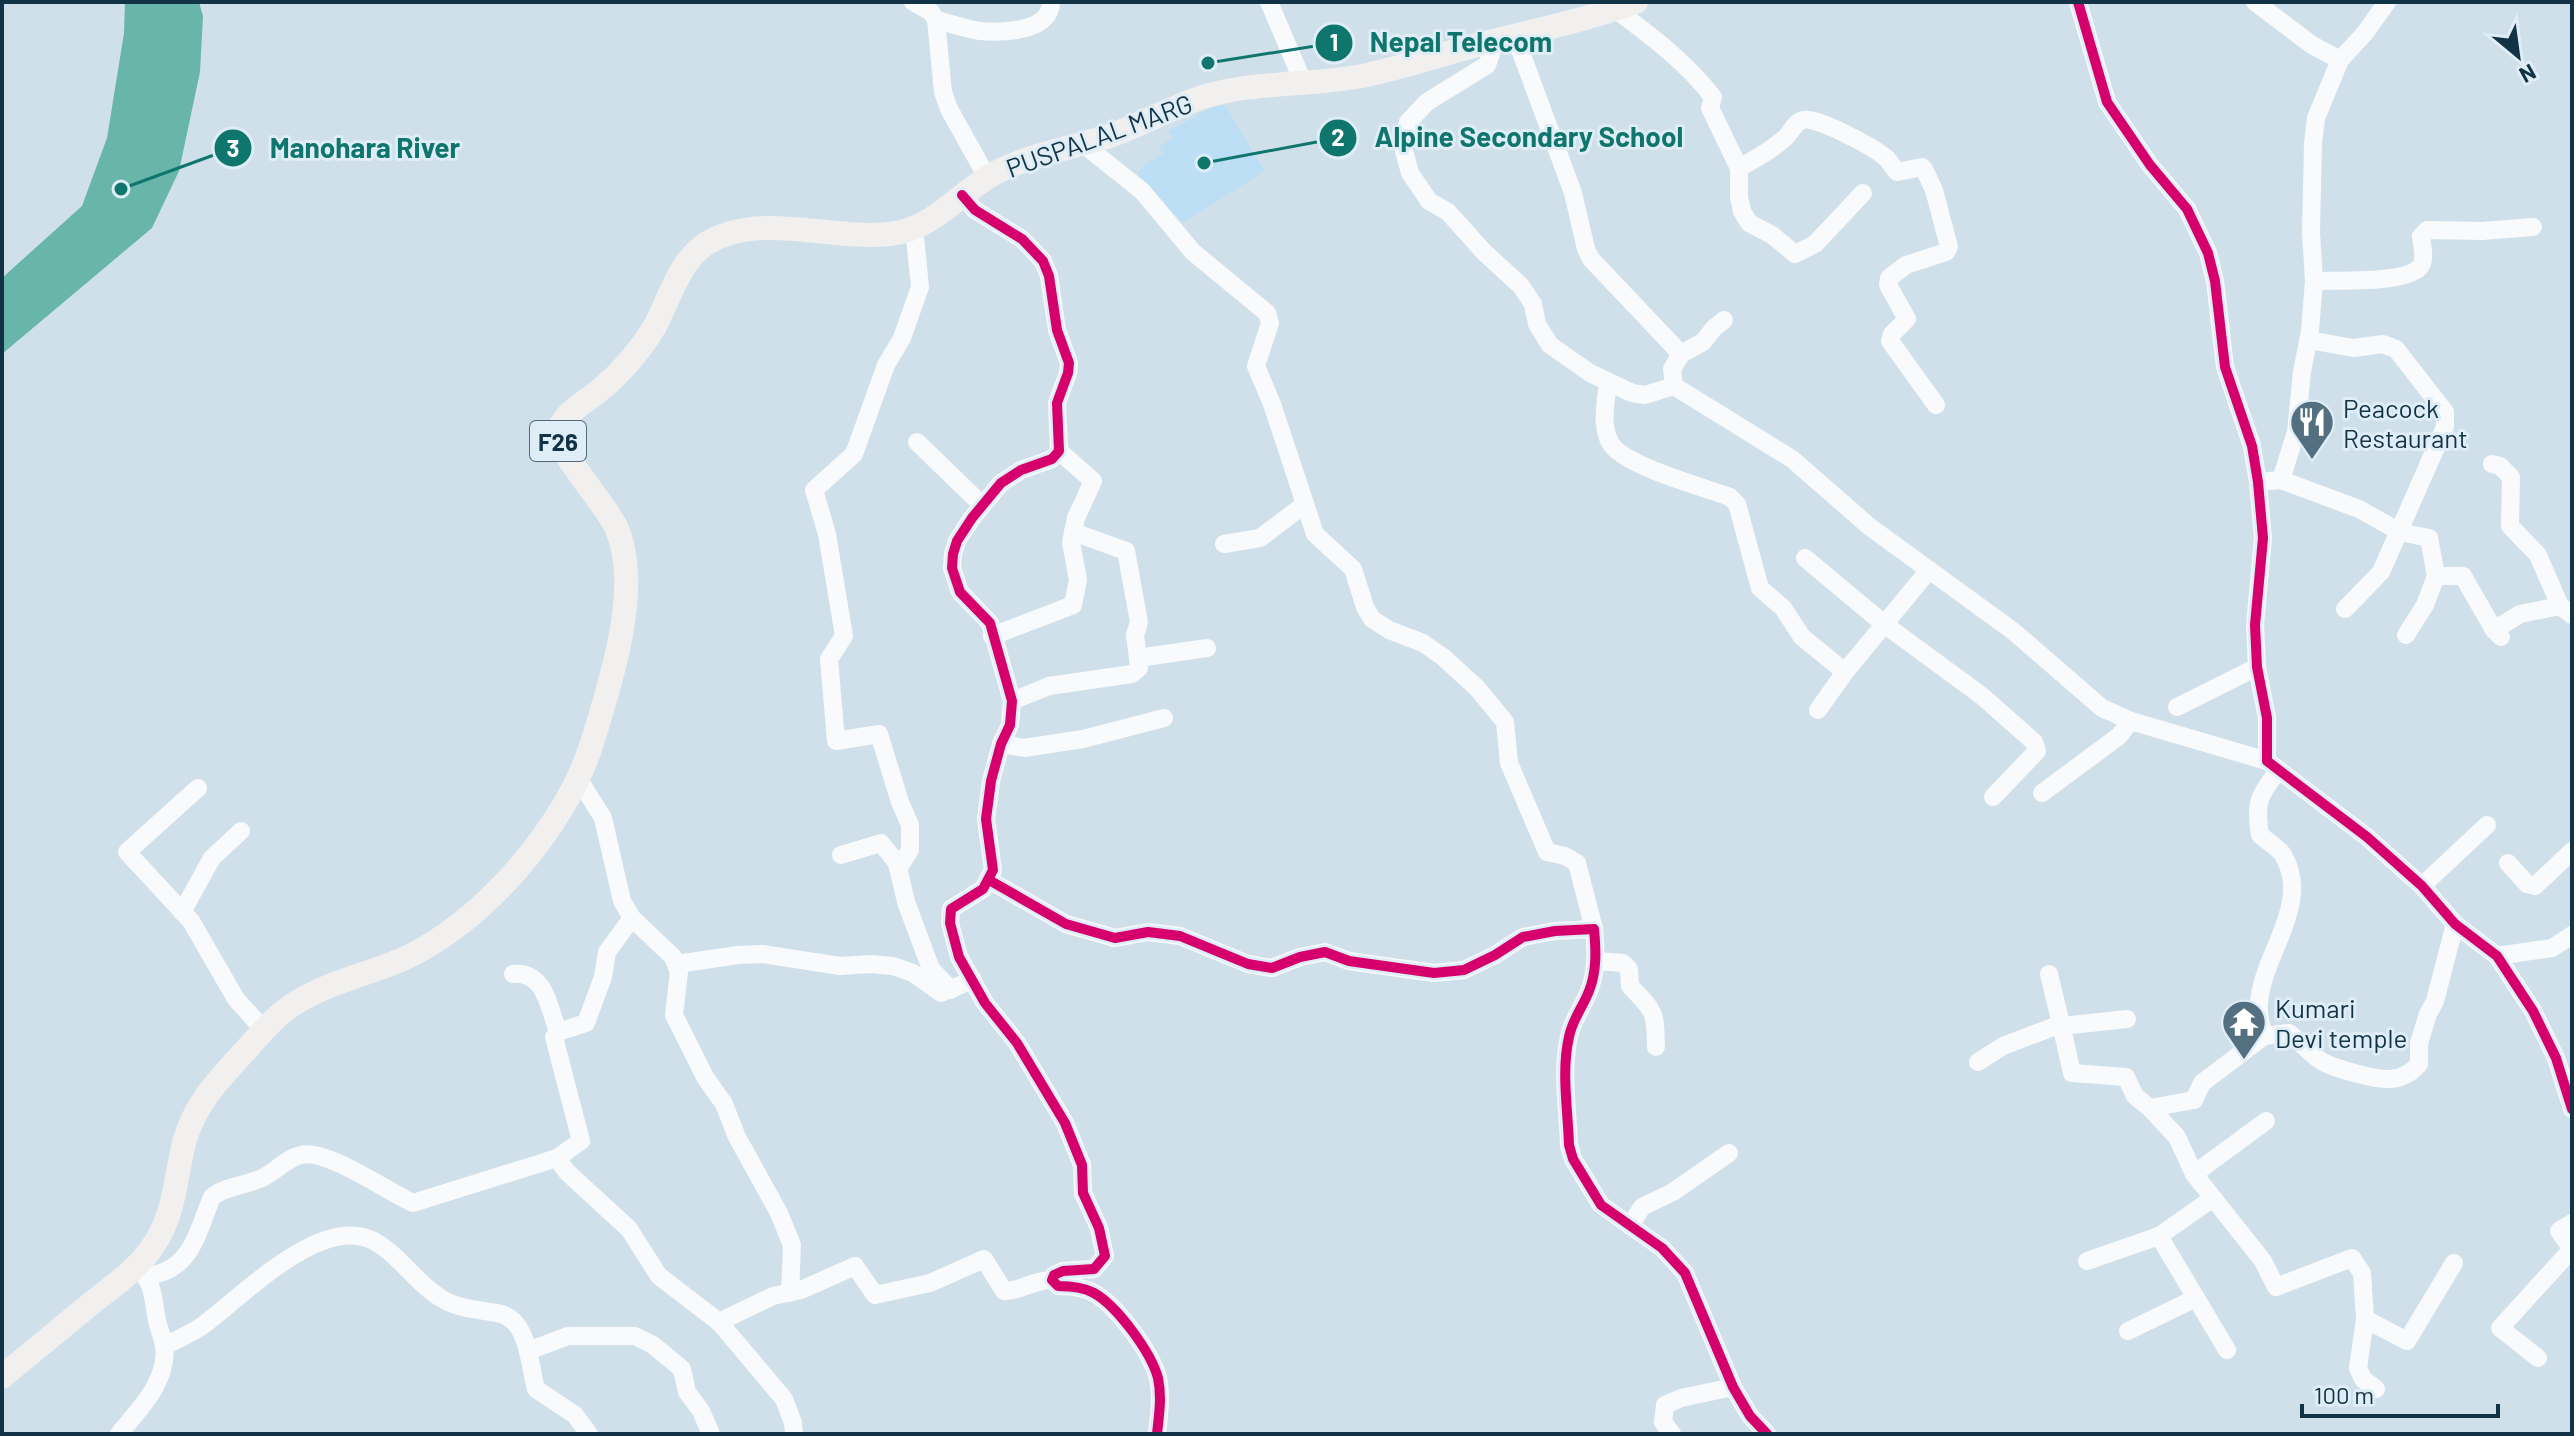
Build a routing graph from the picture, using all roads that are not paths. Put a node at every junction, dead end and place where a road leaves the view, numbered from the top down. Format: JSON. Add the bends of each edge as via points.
{"nodes":[{"id":1,"x":913,"y":2,"type":"edge"},
{"id":2,"x":1051,"y":2,"type":"edge"},
{"id":3,"x":1269,"y":2,"type":"edge"},
{"id":4,"x":2078,"y":2,"type":"edge"},
{"id":5,"x":2255,"y":2,"type":"edge"},
{"id":6,"x":2387,"y":2,"type":"edge"},
{"id":7,"x":1621,"y":4,"type":"edge"},
{"id":8,"x":936,"y":20,"type":"junction"},
{"id":9,"x":1515,"y":36,"type":"junction"},
{"id":10,"x":1487,"y":42,"type":"junction"},
{"id":11,"x":2340,"y":60,"type":"junction"},
{"id":12,"x":1303,"y":82,"type":"junction"},
{"id":13,"x":1083,"y":144,"type":"junction"},
{"id":14,"x":1739,"y":168,"type":"junction"},
{"id":15,"x":987,"y":177,"type":"junction"},
{"id":16,"x":1863,"y":193,"type":"dead end"},
{"id":17,"x":962,"y":195,"type":"junction"},
{"id":18,"x":914,"y":227,"type":"junction"},
{"id":19,"x":2533,"y":227,"type":"dead end"},
{"id":20,"x":2314,"y":281,"type":"junction"},
{"id":21,"x":1724,"y":320,"type":"dead end"},
{"id":22,"x":2309,"y":340,"type":"junction"},
{"id":23,"x":1681,"y":354,"type":"junction"},
{"id":24,"x":1608,"y":382,"type":"junction"},
{"id":25,"x":1674,"y":386,"type":"junction"},
{"id":26,"x":1936,"y":405,"type":"dead end"},
{"id":27,"x":917,"y":442,"type":"dead end"},
{"id":28,"x":1059,"y":451,"type":"junction"},
{"id":29,"x":2492,"y":464,"type":"dead end"},
{"id":30,"x":2281,"y":480,"type":"junction"},
{"id":31,"x":2258,"y":482,"type":"junction"},
{"id":32,"x":1305,"y":504,"type":"junction"},
{"id":33,"x":982,"y":505,"type":"junction"},
{"id":34,"x":1073,"y":532,"type":"junction"},
{"id":35,"x":2400,"y":532,"type":"junction"},
{"id":36,"x":1224,"y":544,"type":"dead end"},
{"id":37,"x":1805,"y":558,"type":"dead end"},
{"id":38,"x":1929,"y":570,"type":"junction"},
{"id":39,"x":2436,"y":576,"type":"junction"},
{"id":40,"x":2345,"y":609,"type":"dead end"},
{"id":41,"x":2566,"y":610,"type":"edge"},
{"id":42,"x":1884,"y":624,"type":"junction"},
{"id":43,"x":2406,"y":635,"type":"dead end"},
{"id":44,"x":992,"y":636,"type":"junction"},
{"id":45,"x":1207,"y":648,"type":"dead end"},
{"id":46,"x":1138,"y":658,"type":"junction"},
{"id":47,"x":2257,"y":667,"type":"junction"},
{"id":48,"x":1845,"y":672,"type":"junction"},
{"id":49,"x":1012,"y":701,"type":"junction"},
{"id":50,"x":2177,"y":707,"type":"dead end"},
{"id":51,"x":1818,"y":710,"type":"dead end"},
{"id":52,"x":1164,"y":718,"type":"dead end"},
{"id":53,"x":2131,"y":721,"type":"junction"},
{"id":54,"x":1001,"y":744,"type":"junction"},
{"id":55,"x":2273,"y":766,"type":"junction"},
{"id":56,"x":579,"y":780,"type":"junction"},
{"id":57,"x":198,"y":788,"type":"dead end"},
{"id":58,"x":2042,"y":793,"type":"dead end"},
{"id":59,"x":1993,"y":797,"type":"dead end"},
{"id":60,"x":2487,"y":825,"type":"dead end"},
{"id":61,"x":241,"y":831,"type":"dead end"},
{"id":62,"x":2572,"y":851,"type":"edge"},
{"id":63,"x":841,"y":855,"type":"dead end"},
{"id":64,"x":2508,"y":863,"type":"dead end"},
{"id":65,"x":898,"y":869,"type":"junction"},
{"id":66,"x":989,"y":880,"type":"junction"},
{"id":67,"x":2422,"y":886,"type":"junction"},
{"id":68,"x":182,"y":912,"type":"junction"},
{"id":69,"x":632,"y":918,"type":"junction"},
{"id":70,"x":2455,"y":924,"type":"junction"},
{"id":71,"x":1594,"y":929,"type":"junction"},
{"id":72,"x":2572,"y":935,"type":"edge"},
{"id":73,"x":2497,"y":956,"type":"junction"},
{"id":74,"x":1596,"y":961,"type":"junction"},
{"id":75,"x":677,"y":964,"type":"junction"},
{"id":76,"x":513,"y":974,"type":"dead end"},
{"id":77,"x":2049,"y":974,"type":"dead end"},
{"id":78,"x":973,"y":980,"type":"junction"},
{"id":79,"x":951,"y":990,"type":"junction"},
{"id":80,"x":2127,"y":1019,"type":"dead end"},
{"id":81,"x":2062,"y":1025,"type":"junction"},
{"id":82,"x":264,"y":1030,"type":"junction"},
{"id":83,"x":558,"y":1032,"type":"junction"},
{"id":84,"x":2264,"y":1036,"type":"junction"},
{"id":85,"x":1656,"y":1047,"type":"dead end"},
{"id":86,"x":1978,"y":1062,"type":"dead end"},
{"id":87,"x":2150,"y":1108,"type":"junction"},
{"id":88,"x":2572,"y":1109,"type":"edge"},
{"id":89,"x":2266,"y":1121,"type":"dead end"},
{"id":90,"x":1729,"y":1153,"type":"dead end"},
{"id":91,"x":557,"y":1158,"type":"junction"},
{"id":92,"x":2194,"y":1174,"type":"junction"},
{"id":93,"x":2213,"y":1198,"type":"junction"},
{"id":94,"x":2572,"y":1223,"type":"edge"},
{"id":95,"x":1630,"y":1226,"type":"junction"},
{"id":96,"x":2159,"y":1236,"type":"junction"},
{"id":97,"x":2087,"y":1261,"type":"dead end"},
{"id":98,"x":2454,"y":1263,"type":"dead end"},
{"id":99,"x":141,"y":1272,"type":"junction"},
{"id":100,"x":1052,"y":1280,"type":"junction"},
{"id":101,"x":790,"y":1293,"type":"junction"},
{"id":102,"x":2196,"y":1298,"type":"junction"},
{"id":103,"x":2365,"y":1319,"type":"junction"},
{"id":104,"x":719,"y":1322,"type":"junction"},
{"id":105,"x":2128,"y":1331,"type":"dead end"},
{"id":106,"x":164,"y":1346,"type":"junction"},
{"id":107,"x":2227,"y":1350,"type":"dead end"},
{"id":108,"x":528,"y":1351,"type":"junction"},
{"id":109,"x":2538,"y":1358,"type":"dead end"},
{"id":110,"x":2,"y":1377,"type":"edge"},
{"id":111,"x":1733,"y":1387,"type":"junction"},
{"id":112,"x":2376,"y":1389,"type":"dead end"},
{"id":113,"x":119,"y":1434,"type":"edge"},
{"id":114,"x":589,"y":1434,"type":"edge"},
{"id":115,"x":711,"y":1434,"type":"edge"},
{"id":116,"x":794,"y":1434,"type":"edge"},
{"id":117,"x":1157,"y":1434,"type":"edge"},
{"id":118,"x":1672,"y":1434,"type":"edge"},
{"id":119,"x":1767,"y":1434,"type":"edge"}],
"edges":[{"from":1,"to":8,"type":"street"},
{"from":2,"to":8,"type":"street","via":[[1051,10],[1029,28],[978,31]]},
{"from":3,"to":12,"type":"street"},
{"from":4,"to":31,"type":"street","via":[[2107,102],[2187,209],[2208,253],[2225,367],[2252,446]]},
{"from":5,"to":11,"type":"street"},
{"from":6,"to":11,"type":"street"},
{"from":7,"to":9,"type":"main road","name":"PUSPALAL MARG","number":"F26"},
{"from":7,"to":14,"type":"street","via":[[1713,97],[1710,108]]},
{"from":8,"to":15,"type":"street","via":[[943,92]]},
{"from":9,"to":10,"type":"main road","name":"PUSPALAL MARG","number":"F26"},
{"from":9,"to":23,"type":"street","via":[[1573,193],[1591,259]]},
{"from":10,"to":12,"type":"main road","name":"PUSPALAL MARG","number":"F26","via":[[1365,75]]},
{"from":10,"to":24,"type":"street","via":[[1487,65],[1427,102],[1408,122],[1402,143],[1410,173],[1429,201],[1448,212],[1521,286],[1550,345]]},
{"from":11,"to":20,"type":"street","via":[[2323,98],[2313,143]]},
{"from":12,"to":13,"type":"main road","name":"PUSPALAL MARG","number":"F26","via":[[1204,97]]},
{"from":13,"to":15,"type":"main road","name":"PUSPALAL MARG","number":"F26"},
{"from":13,"to":32,"type":"street","via":[[1142,191],[1193,252],[1267,313],[1270,323],[1256,366]]},
{"from":14,"to":16,"type":"street","via":[[1739,197],[1749,223],[1795,254],[1815,244]]},
{"from":14,"to":26,"type":"street","via":[[1807,119],[1889,159],[1897,172],[1924,169],[1949,247],[1889,278],[1907,319],[1890,341]]},
{"from":15,"to":17,"type":"main road","name":"PUSPALAL MARG","number":"F26"},
{"from":17,"to":18,"type":"main road","name":"PUSPALAL MARG","number":"F26"},
{"from":17,"to":28,"type":"street","via":[[975,210],[1022,239],[1049,276],[1057,330],[1069,363],[1057,403]]},
{"from":18,"to":56,"type":"main road","name":"PUSPALAL MARG","number":"F26","via":[[883,234],[779,228],[712,240],[687,261],[632,360],[558,430],[558,442],[616,526],[626,553],[621,635]]},
{"from":18,"to":65,"type":"street","via":[[920,287],[902,338],[886,365],[854,454],[814,490],[844,636],[829,659],[836,741],[879,734],[910,825],[910,850]]},
{"from":19,"to":20,"type":"street","via":[[2427,230],[2421,236],[2421,267],[2413,272],[2394,278]]},
{"from":20,"to":22,"type":"street"},
{"from":21,"to":23,"type":"street","via":[[1703,342]]},
{"from":22,"to":30,"type":"street","via":[[2296,432]]},
{"from":22,"to":35,"type":"street","via":[[2396,349],[2445,412],[2445,427]]},
{"from":23,"to":25,"type":"street","via":[[1672,369]]},
{"from":24,"to":25,"type":"street","via":[[1645,395]]},
{"from":24,"to":48,"type":"street","via":[[1604,423],[1612,444],[1631,461],[1730,497],[1737,504],[1760,588],[1783,608],[1802,637]]},
{"from":25,"to":38,"type":"street","via":[[1792,459]]},
{"from":27,"to":33,"type":"street"},
{"from":28,"to":33,"type":"street","via":[[1001,483]]},
{"from":28,"to":34,"type":"street","via":[[1093,481]]},
{"from":29,"to":41,"type":"street","via":[[2511,477],[2510,526],[2538,555]]},
{"from":30,"to":31,"type":"street"},
{"from":30,"to":35,"type":"street","via":[[2359,509]]},
{"from":31,"to":47,"type":"street","via":[[2263,538]]},
{"from":32,"to":36,"type":"street","via":[[1260,538]]},
{"from":32,"to":71,"type":"street","via":[[1315,534],[1353,569],[1372,619],[1443,657],[1505,722],[1514,779],[1547,852],[1577,863]]},
{"from":33,"to":44,"type":"street","via":[[957,541],[952,568],[960,592],[985,616]]},
{"from":34,"to":44,"type":"street","via":[[1078,580],[1073,605]]},
{"from":34,"to":46,"type":"street","via":[[1126,551],[1139,622]]},
{"from":35,"to":39,"type":"street","via":[[2431,539]]},
{"from":35,"to":40,"type":"street","via":[[2381,572]]},
{"from":37,"to":42,"type":"street"},
{"from":38,"to":42,"type":"street"},
{"from":38,"to":53,"type":"street","via":[[2013,631],[2102,708]]},
{"from":39,"to":41,"type":"street","via":[[2463,576],[2497,634],[2520,614]]},
{"from":39,"to":43,"type":"street"},
{"from":42,"to":48,"type":"street"},
{"from":42,"to":59,"type":"street","via":[[1982,696],[2034,742],[2037,751]]},
{"from":44,"to":49,"type":"street"},
{"from":45,"to":46,"type":"street"},
{"from":46,"to":49,"type":"street","via":[[1139,668],[1132,674],[1049,686]]},
{"from":47,"to":50,"type":"street"},
{"from":47,"to":55,"type":"street"},
{"from":48,"to":51,"type":"street"},
{"from":49,"to":54,"type":"street","via":[[1010,725]]},
{"from":52,"to":54,"type":"street","via":[[1083,739],[1024,748]]},
{"from":53,"to":55,"type":"street"},
{"from":53,"to":58,"type":"street","via":[[2119,736]]},
{"from":54,"to":66,"type":"street","via":[[986,819],[993,870]]},
{"from":55,"to":67,"type":"street"},
{"from":55,"to":84,"type":"street","via":[[2256,809],[2260,835],[2283,854],[2292,877],[2289,907],[2261,990]]},
{"from":56,"to":69,"type":"street","via":[[603,818],[622,901]]},
{"from":56,"to":82,"type":"main road","name":"PUSPALAL MARG","number":"F26","via":[[527,857],[469,915],[408,957],[301,1000]]},
{"from":57,"to":68,"type":"street","via":[[127,852]]},
{"from":60,"to":67,"type":"street"},
{"from":61,"to":68,"type":"street","via":[[212,858]]},
{"from":62,"to":64,"type":"street","via":[[2535,886]]},
{"from":63,"to":65,"type":"street","via":[[881,843]]},
{"from":65,"to":79,"type":"street","via":[[931,969]]},
{"from":66,"to":71,"type":"street","via":[[1066,924],[1115,938],[1148,932],[1180,936],[1248,964],[1272,968],[1325,952],[1349,961],[1434,973],[1464,970],[1523,937]]},
{"from":66,"to":78,"type":"street","via":[[951,909],[959,957]]},
{"from":67,"to":70,"type":"street"},
{"from":68,"to":82,"type":"street","via":[[236,999]]},
{"from":69,"to":75,"type":"street"},
{"from":69,"to":83,"type":"street","via":[[607,952],[586,1023]]},
{"from":70,"to":73,"type":"street"},
{"from":70,"to":84,"type":"street","via":[[2419,1043],[2419,1064],[2409,1073],[2394,1079],[2344,1069],[2318,1059],[2289,1033]]},
{"from":71,"to":74,"type":"street"},
{"from":72,"to":73,"type":"street","via":[[2552,948]]},
{"from":73,"to":88,"type":"street","via":[[2533,1011]]},
{"from":74,"to":85,"type":"street","via":[[1623,963],[1629,969],[1630,986],[1655,1015]]},
{"from":74,"to":95,"type":"street","via":[[1590,990],[1569,1036],[1569,1145],[1591,1192]]},
{"from":75,"to":79,"type":"street","via":[[762,954],[840,966],[882,965],[913,973],[935,991]]},
{"from":75,"to":101,"type":"street","via":[[674,1015],[779,1213],[792,1245]]},
{"from":76,"to":83,"type":"street","via":[[530,975],[540,983]]},
{"from":77,"to":81,"type":"street"},
{"from":78,"to":79,"type":"street"},
{"from":78,"to":100,"type":"street","via":[[1065,1123],[1082,1165],[1086,1203],[1104,1244],[1105,1256],[1094,1269],[1063,1271]]},
{"from":80,"to":81,"type":"street"},
{"from":81,"to":86,"type":"street","via":[[2003,1046]]},
{"from":81,"to":87,"type":"street","via":[[2072,1073],[2126,1077],[2135,1096]]},
{"from":82,"to":99,"type":"main road","name":"PUSPALAL MARG","number":"F26","via":[[210,1089],[192,1118],[170,1211]]},
{"from":83,"to":91,"type":"street","via":[[554,1037],[581,1141]]},
{"from":84,"to":87,"type":"street","via":[[2202,1083],[2194,1100]]},
{"from":87,"to":92,"type":"street","via":[[2177,1137]]},
{"from":89,"to":92,"type":"street"},
{"from":90,"to":95,"type":"street","via":[[1642,1207]]},
{"from":91,"to":99,"type":"street","via":[[413,1203],[318,1155],[303,1154],[264,1177],[219,1191],[189,1253],[176,1268]]},
{"from":91,"to":104,"type":"street","via":[[629,1229],[659,1276]]},
{"from":92,"to":93,"type":"street"},
{"from":93,"to":96,"type":"street"},
{"from":93,"to":103,"type":"street","via":[[2263,1261],[2276,1287],[2352,1258],[2362,1273]]},
{"from":94,"to":109,"type":"street","via":[[2559,1231],[2572,1249],[2500,1328]]},
{"from":95,"to":111,"type":"street","via":[[1662,1248],[1685,1273]]},
{"from":96,"to":97,"type":"street"},
{"from":96,"to":102,"type":"street"},
{"from":98,"to":103,"type":"street","via":[[2407,1341]]},
{"from":99,"to":106,"type":"street"},
{"from":99,"to":110,"type":"main road","name":"PUSPALAL MARG","number":"F26"},
{"from":100,"to":101,"type":"street","via":[[1004,1291],[984,1259],[925,1284],[875,1295],[855,1266]]},
{"from":100,"to":117,"type":"street","via":[[1095,1294],[1127,1325],[1157,1377]]},
{"from":101,"to":104,"type":"street"},
{"from":102,"to":105,"type":"street"},
{"from":102,"to":107,"type":"street"},
{"from":103,"to":112,"type":"street","via":[[2358,1368]]},
{"from":104,"to":116,"type":"street","via":[[784,1399]]},
{"from":106,"to":108,"type":"street","via":[[199,1328],[309,1246],[355,1235],[373,1241],[446,1302],[511,1317]]},
{"from":106,"to":113,"type":"street","via":[[162,1372],[153,1390]]},
{"from":108,"to":114,"type":"street","via":[[536,1389],[575,1415]]},
{"from":108,"to":115,"type":"street","via":[[568,1336],[635,1336],[682,1369],[687,1392]]},
{"from":111,"to":118,"type":"street","via":[[1665,1405],[1663,1422]]},
{"from":111,"to":119,"type":"street"}]}
